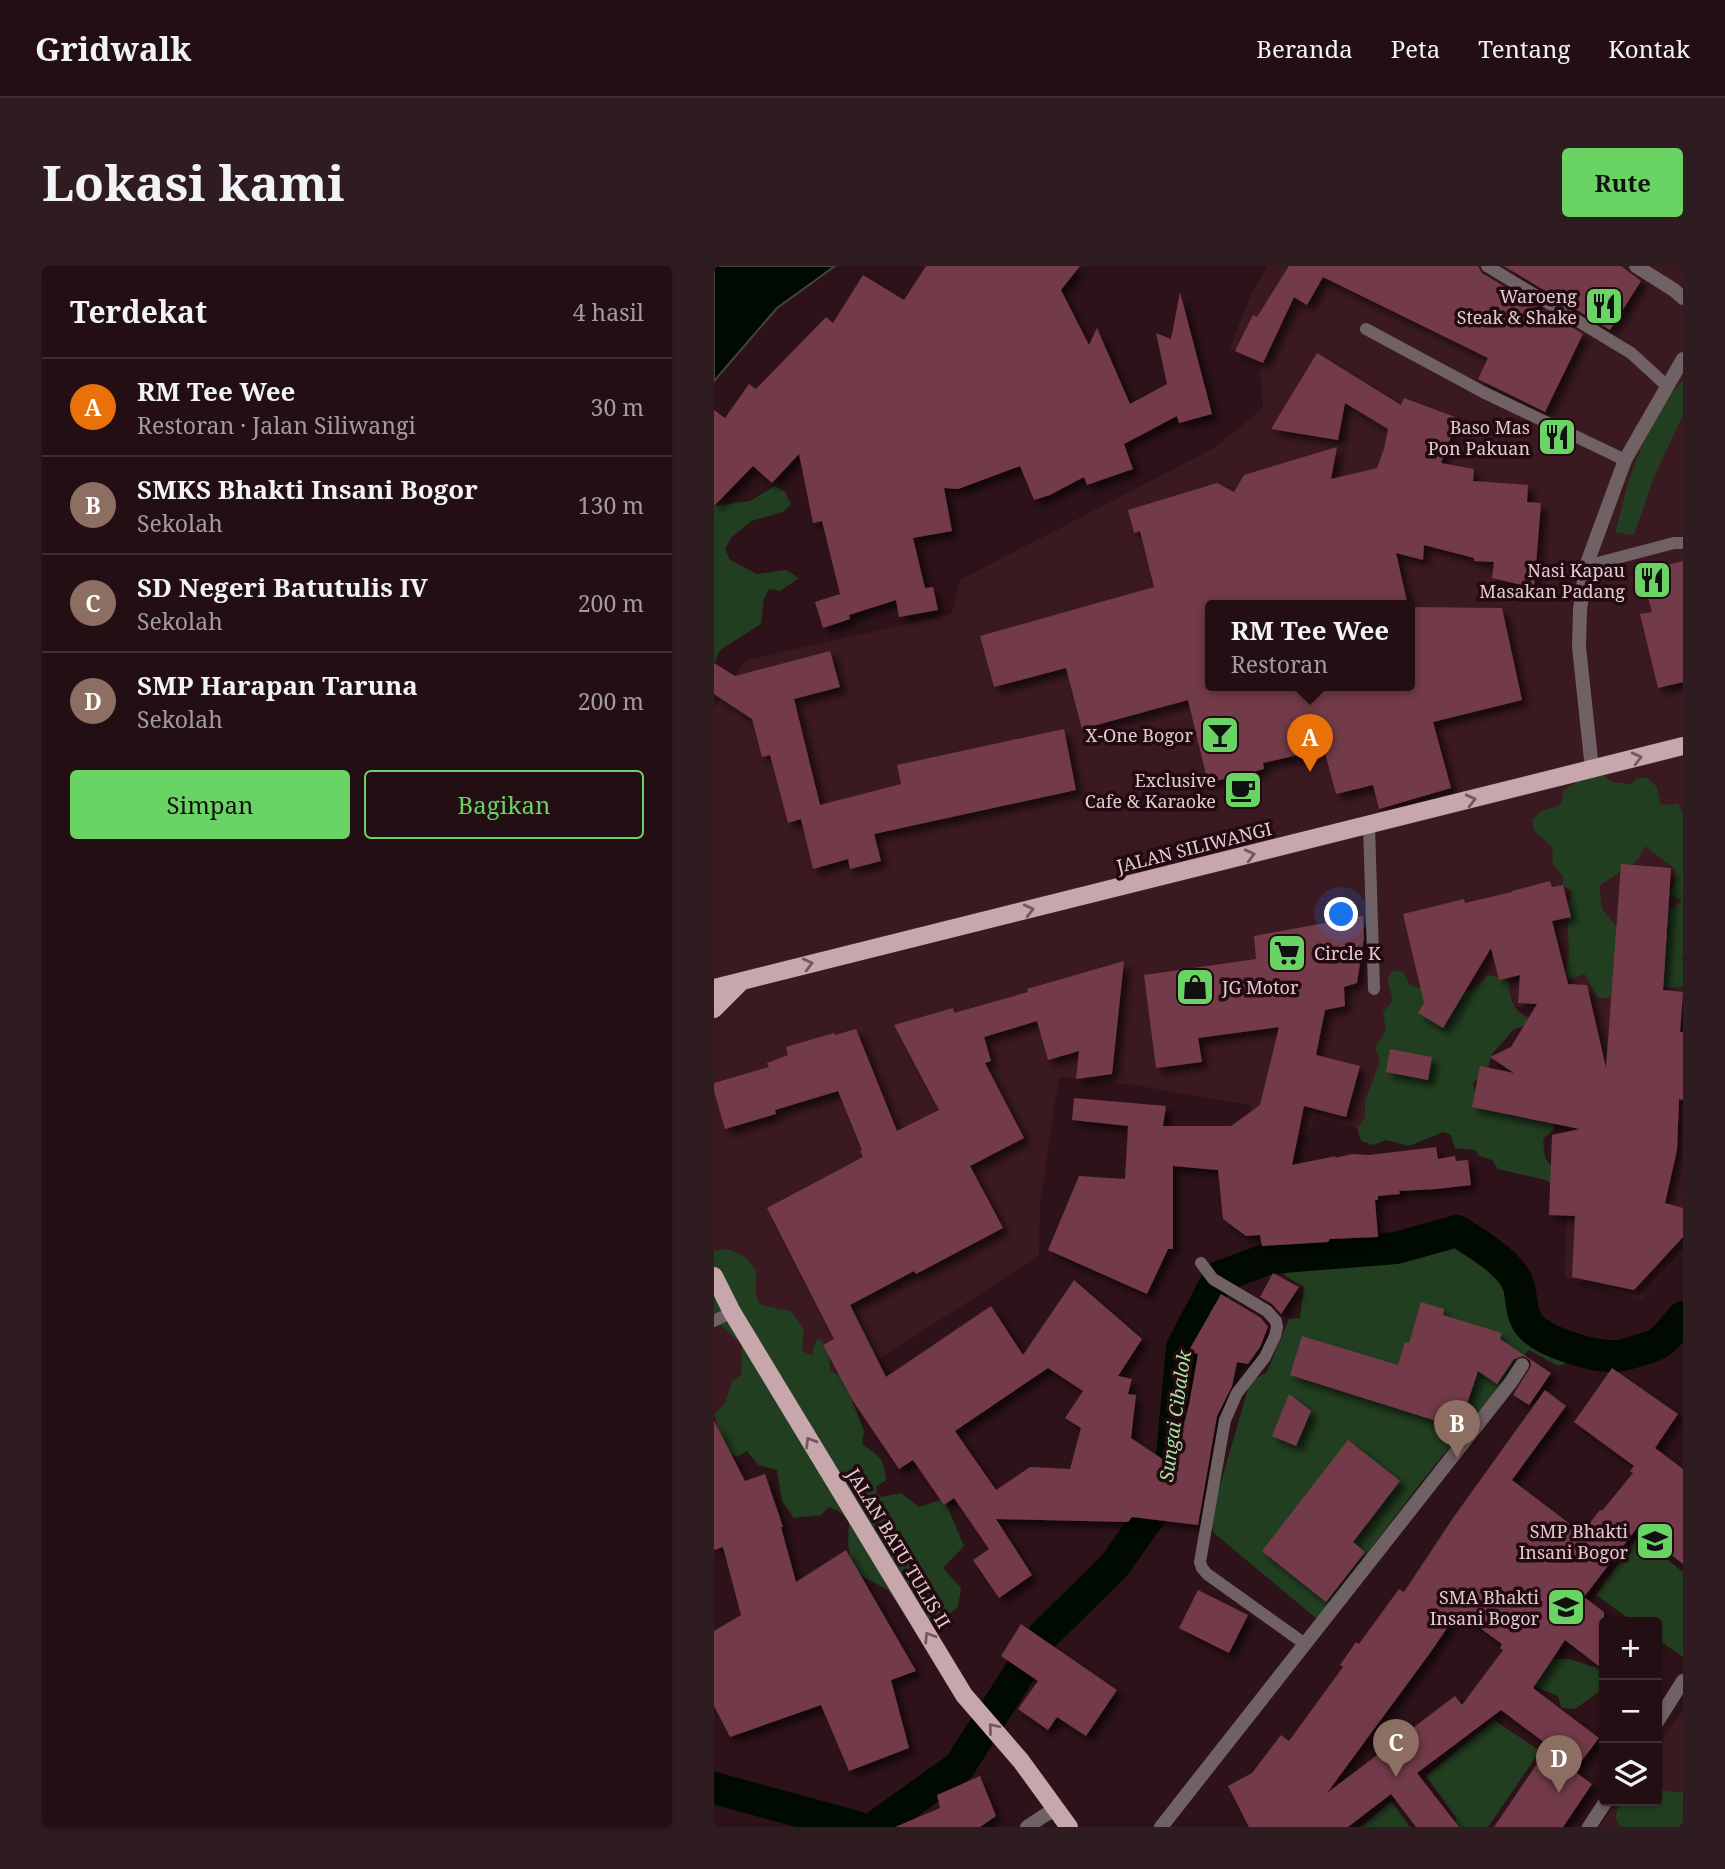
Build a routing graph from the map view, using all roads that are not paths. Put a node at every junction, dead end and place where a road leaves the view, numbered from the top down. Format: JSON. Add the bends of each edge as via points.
{"nodes":[{"id":1,"x":1487,"y":266,"type":"edge"},
{"id":2,"x":1636,"y":266,"type":"edge"},
{"id":3,"x":1683,"y":298,"type":"edge"},
{"id":4,"x":1366,"y":329,"type":"dead end"},
{"id":5,"x":1683,"y":359,"type":"edge"},
{"id":6,"x":1667,"y":386,"type":"junction"},
{"id":7,"x":1625,"y":460,"type":"junction"},
{"id":8,"x":1683,"y":543,"type":"edge"},
{"id":9,"x":1586,"y":566,"type":"junction"},
{"id":10,"x":1683,"y":746,"type":"edge"},
{"id":11,"x":1591,"y":769,"type":"junction"},
{"id":12,"x":1370,"y":825,"type":"junction"},
{"id":13,"x":742,"y":980,"type":"junction"},
{"id":14,"x":714,"y":988,"type":"edge"},
{"id":15,"x":1374,"y":989,"type":"dead end"},
{"id":16,"x":714,"y":1010,"type":"edge"},
{"id":17,"x":1201,"y":1264,"type":"dead end"},
{"id":18,"x":714,"y":1276,"type":"edge"},
{"id":19,"x":732,"y":1312,"type":"junction"},
{"id":20,"x":714,"y":1321,"type":"edge"},
{"id":21,"x":1522,"y":1365,"type":"dead end"},
{"id":22,"x":1305,"y":1644,"type":"junction"},
{"id":23,"x":1683,"y":1681,"type":"edge"},
{"id":24,"x":1662,"y":1714,"type":"edge"},
{"id":25,"x":1603,"y":1806,"type":"edge"},
{"id":26,"x":1057,"y":1809,"type":"junction"},
{"id":27,"x":1027,"y":1827,"type":"edge"},
{"id":28,"x":1069,"y":1827,"type":"edge"},
{"id":29,"x":1161,"y":1827,"type":"edge"},
{"id":30,"x":1589,"y":1827,"type":"edge"}],
"edges":[{"from":1,"to":6,"type":"lane","via":[[1631,353]]},
{"from":2,"to":3,"type":"street"},
{"from":4,"to":7,"type":"lane","via":[[1483,393]]},
{"from":5,"to":6,"type":"street"},
{"from":6,"to":7,"type":"street"},
{"from":7,"to":9,"type":"street"},
{"from":8,"to":9,"type":"lane"},
{"from":9,"to":11,"type":"street","via":[[1579,647]]},
{"from":11,"to":10,"type":"main road","name":"JALAN SILIWANGI","one_way":true},
{"from":12,"to":11,"type":"main road","name":"JALAN SILIWANGI","one_way":true},
{"from":13,"to":12,"type":"main road","name":"JALAN SILIWANGI","one_way":true},
{"from":12,"to":15,"type":"lane"},
{"from":13,"to":14,"type":"main road","name":"JALAN SILIWANGI"},
{"from":13,"to":16,"type":"main road"},
{"from":17,"to":22,"type":"lane","via":[[1218,1282],[1267,1311],[1278,1328],[1225,1420],[1200,1562],[1207,1574]]},
{"from":18,"to":19,"type":"main road","name":"JALAN BATU TULIS II"},
{"from":19,"to":20,"type":"lane"},
{"from":26,"to":19,"type":"main road","name":"JALAN BATU TULIS II","one_way":true,"via":[[964,1695]]},
{"from":21,"to":22,"type":"street"},
{"from":22,"to":29,"type":"street"},
{"from":23,"to":24,"type":"street"},
{"from":25,"to":30,"type":"street"},
{"from":26,"to":27,"type":"street"},
{"from":26,"to":28,"type":"main road","name":"JALAN BATU TULIS II"}]}
